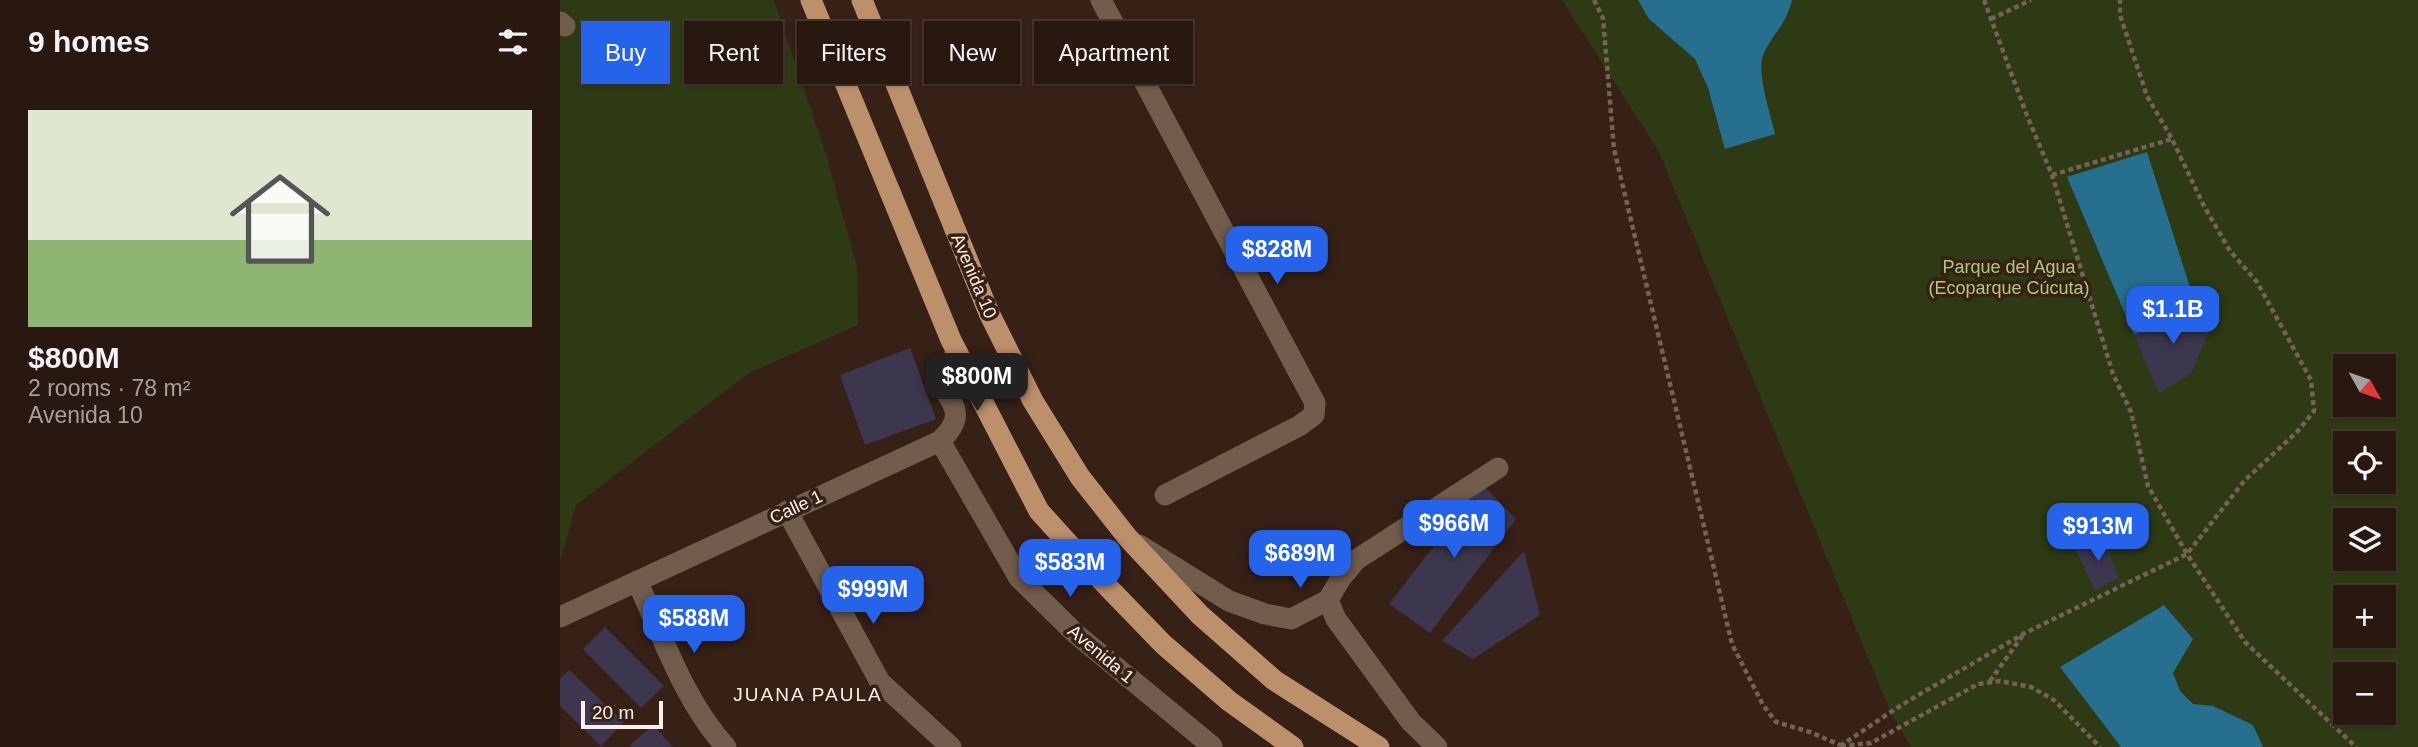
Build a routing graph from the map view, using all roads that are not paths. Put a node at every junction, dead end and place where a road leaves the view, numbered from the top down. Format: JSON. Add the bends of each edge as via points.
{"nodes":[{"id":1,"x":811,"y":0,"type":"edge"},
{"id":2,"x":862,"y":0,"type":"edge"},
{"id":3,"x":1101,"y":0,"type":"edge"},
{"id":4,"x":957,"y":354,"type":"junction"},
{"id":5,"x":940,"y":441,"type":"junction"},
{"id":6,"x":1498,"y":468,"type":"dead end"},
{"id":7,"x":1165,"y":495,"type":"dead end"},
{"id":8,"x":787,"y":511,"type":"junction"},
{"id":9,"x":1128,"y":538,"type":"junction"},
{"id":10,"x":638,"y":581,"type":"junction"},
{"id":11,"x":1328,"y":600,"type":"junction"},
{"id":12,"x":560,"y":617,"type":"edge"},
{"id":13,"x":1212,"y":746,"type":"edge"},
{"id":14,"x":726,"y":747,"type":"edge"},
{"id":15,"x":951,"y":747,"type":"edge"},
{"id":16,"x":1293,"y":747,"type":"edge"},
{"id":17,"x":1378,"y":747,"type":"edge"},
{"id":18,"x":1437,"y":747,"type":"edge"}],
"edges":[{"from":1,"to":4,"type":"main road"},
{"from":2,"to":9,"type":"main road","name":"Avenida 10","via":[[989,313],[1033,401],[1080,477]]},
{"from":3,"to":7,"type":"street","via":[[1315,403],[1314,415],[1298,426]]},
{"from":4,"to":5,"type":"street","via":[[941,373],[956,420]]},
{"from":4,"to":16,"type":"main road","via":[[1039,511],[1163,644],[1229,701]]},
{"from":5,"to":8,"type":"street","name":"Calle 1"},
{"from":5,"to":13,"type":"street","name":"Avenida 1","via":[[1019,578],[1076,634]]},
{"from":6,"to":11,"type":"street","via":[[1356,560]]},
{"from":8,"to":10,"type":"street","name":"Calle 1"},
{"from":8,"to":15,"type":"street","via":[[880,682]]},
{"from":9,"to":11,"type":"street","via":[[1229,601],[1265,614],[1291,619]]},
{"from":9,"to":17,"type":"main road","name":"Avenida 10","via":[[1200,615],[1274,680]]},
{"from":10,"to":12,"type":"street","name":"Calle 1"},
{"from":10,"to":14,"type":"street","via":[[689,695]]},
{"from":11,"to":18,"type":"street","via":[[1336,619],[1411,722]]}]}
